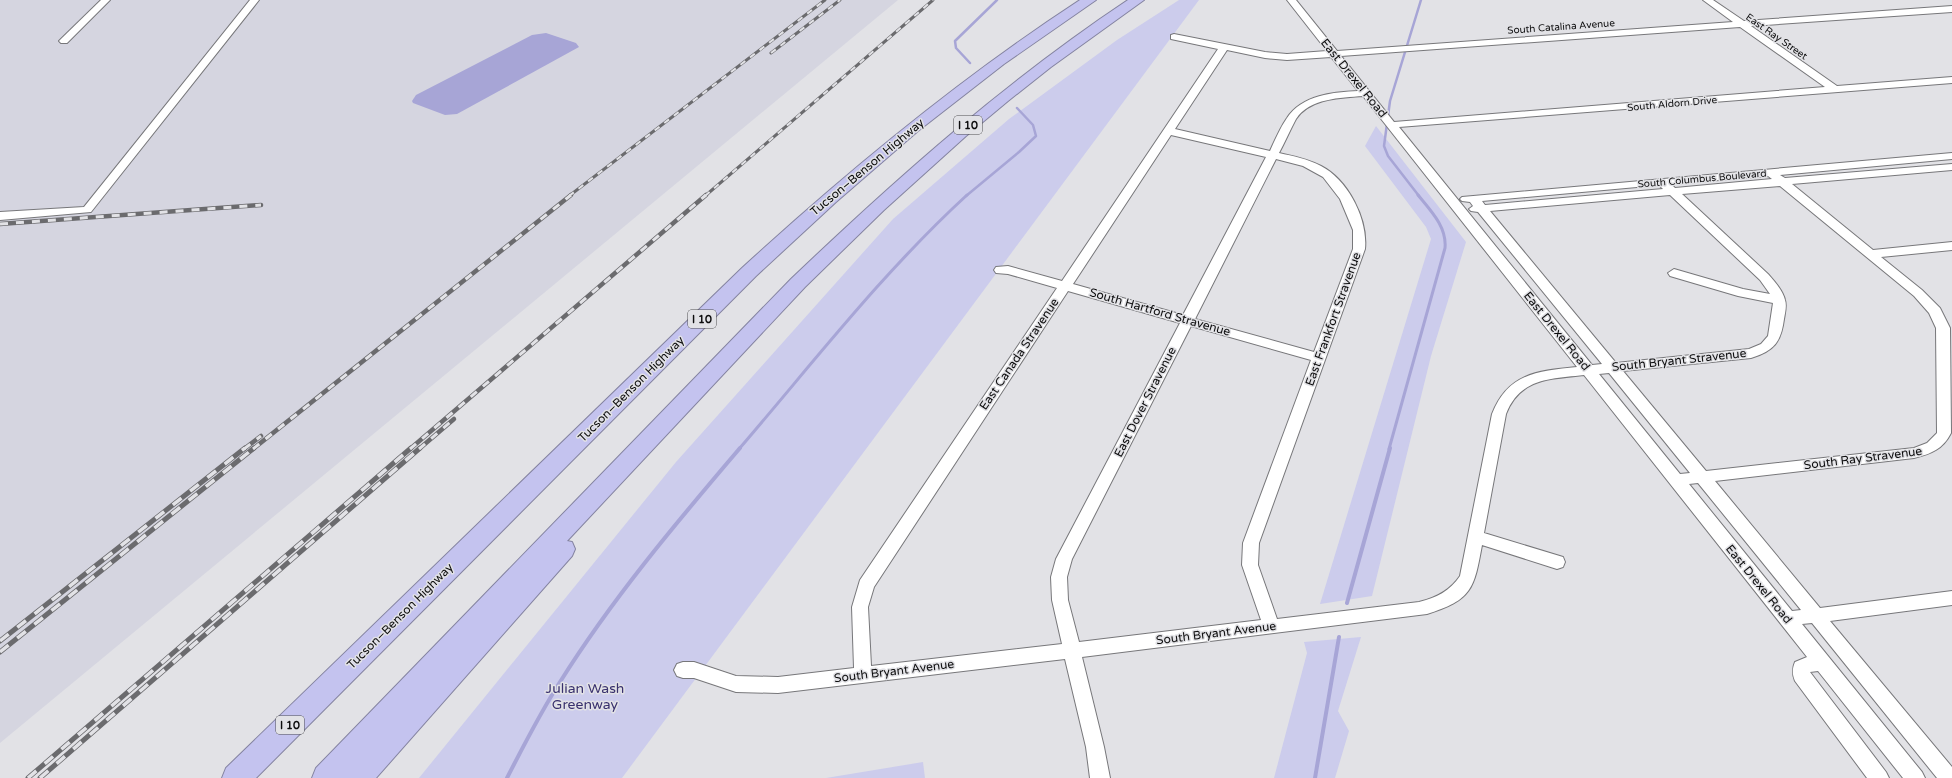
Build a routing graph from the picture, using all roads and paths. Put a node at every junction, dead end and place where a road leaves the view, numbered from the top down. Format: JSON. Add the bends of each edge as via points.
{"nodes":[{"id":1,"x":106,"y":0,"type":"edge"},
{"id":2,"x":255,"y":0,"type":"edge"},
{"id":3,"x":1089,"y":0,"type":"edge"},
{"id":4,"x":1137,"y":0,"type":"edge"},
{"id":5,"x":1291,"y":0,"type":"edge"},
{"id":6,"x":1707,"y":0,"type":"edge"},
{"id":7,"x":1952,"y":9,"type":"edge"},
{"id":8,"x":1741,"y":24,"type":"junction"},
{"id":9,"x":1174,"y":38,"type":"dead end"},
{"id":10,"x":64,"y":41,"type":"dead end"},
{"id":11,"x":1224,"y":47,"type":"junction"},
{"id":12,"x":1334,"y":53,"type":"junction"},
{"id":13,"x":1952,"y":80,"type":"edge"},
{"id":14,"x":1836,"y":90,"type":"junction"},
{"id":15,"x":1366,"y":93,"type":"junction"},
{"id":16,"x":1391,"y":125,"type":"junction"},
{"id":17,"x":1168,"y":131,"type":"junction"},
{"id":18,"x":1273,"y":155,"type":"junction"},
{"id":19,"x":1952,"y":156,"type":"edge"},
{"id":20,"x":1952,"y":167,"type":"edge"},
{"id":21,"x":1770,"y":172,"type":"junction"},
{"id":22,"x":1661,"y":181,"type":"junction"},
{"id":23,"x":1783,"y":182,"type":"junction"},
{"id":24,"x":1672,"y":192,"type":"junction"},
{"id":25,"x":1477,"y":203,"type":"junction"},
{"id":26,"x":1456,"y":205,"type":"junction"},
{"id":27,"x":0,"y":216,"type":"edge"},
{"id":28,"x":1952,"y":246,"type":"edge"},
{"id":29,"x":1870,"y":254,"type":"junction"},
{"id":30,"x":813,"y":267,"type":"junction"},
{"id":31,"x":1000,"y":270,"type":"dead end"},
{"id":32,"x":1674,"y":273,"type":"dead end"},
{"id":33,"x":1066,"y":285,"type":"junction"},
{"id":34,"x":1778,"y":300,"type":"junction"},
{"id":35,"x":1187,"y":321,"type":"junction"},
{"id":36,"x":1319,"y":358,"type":"junction"},
{"id":37,"x":1611,"y":368,"type":"junction"},
{"id":38,"x":1588,"y":370,"type":"junction"},
{"id":39,"x":1948,"y":409,"type":"edge"},
{"id":40,"x":1701,"y":477,"type":"junction"},
{"id":41,"x":1676,"y":480,"type":"junction"},
{"id":42,"x":1477,"y":537,"type":"junction"},
{"id":43,"x":1557,"y":562,"type":"dead end"},
{"id":44,"x":1952,"y":598,"type":"edge"},
{"id":45,"x":1815,"y":615,"type":"junction"},
{"id":46,"x":1788,"y":619,"type":"junction"},
{"id":47,"x":1271,"y":626,"type":"junction"},
{"id":48,"x":1072,"y":650,"type":"junction"},
{"id":49,"x":1822,"y":662,"type":"junction"},
{"id":50,"x":683,"y":670,"type":"dead end"},
{"id":51,"x":344,"y":672,"type":"junction"},
{"id":52,"x":863,"y":675,"type":"junction"},
{"id":53,"x":224,"y":778,"type":"edge"},
{"id":54,"x":236,"y":778,"type":"edge"},
{"id":55,"x":326,"y":778,"type":"edge"},
{"id":56,"x":357,"y":778,"type":"edge"},
{"id":57,"x":1100,"y":778,"type":"edge"},
{"id":58,"x":1879,"y":778,"type":"edge"},
{"id":59,"x":1915,"y":778,"type":"edge"},
{"id":60,"x":1949,"y":778,"type":"edge"}],
"edges":[{"from":1,"to":10,"type":"street"},
{"from":2,"to":27,"type":"street","via":[[87,210]]},
{"from":3,"to":51,"type":"highway","name":"Tucson–Benson Highway","number":"I 10","via":[[949,98],[889,146],[807,218],[749,272]]},
{"from":4,"to":30,"type":"highway","number":"I 10","via":[[1029,75],[956,134]]},
{"from":5,"to":12,"type":"street","name":"East Drexel Road"},
{"from":6,"to":8,"type":"street","name":"East Ray Street"},
{"from":7,"to":8,"type":"street","name":"South Catalina Avenue"},
{"from":8,"to":12,"type":"street","name":"South Catalina Avenue"},
{"from":8,"to":14,"type":"street","name":"East Ray Street"},
{"from":9,"to":11,"type":"street","name":"South Catalina Avenue"},
{"from":11,"to":12,"type":"street","name":"South Catalina Avenue","via":[[1279,57]]},
{"from":11,"to":17,"type":"street","name":"East Canada Stravenue"},
{"from":12,"to":15,"type":"street","name":"East Drexel Road"},
{"from":13,"to":14,"type":"street","name":"South Aldorn Drive"},
{"from":14,"to":16,"type":"street","name":"South Aldorn Drive"},
{"from":15,"to":16,"type":"street","name":"East Drexel Road"},
{"from":15,"to":18,"type":"street","name":"East Dover Stravenue","via":[[1328,97],[1306,105],[1292,118]]},
{"from":16,"to":26,"type":"street","name":"East Drexel Road"},
{"from":17,"to":18,"type":"street","name":"East Frankfort Stravenue"},
{"from":17,"to":33,"type":"street","name":"East Canada Stravenue"},
{"from":18,"to":35,"type":"street","name":"East Dover Stravenue"},
{"from":18,"to":36,"type":"street","name":"East Frankfort Stravenue","via":[[1307,164],[1326,175],[1352,210],[1360,230],[1361,243]]},
{"from":19,"to":21,"type":"street","name":"South Columbus Boulevard"},
{"from":20,"to":23,"type":"street","name":"South Columbus Boulevard"},
{"from":21,"to":22,"type":"street","name":"South Columbus Boulevard"},
{"from":21,"to":23,"type":"street","name":"South Ray Stravenue"},
{"from":22,"to":24,"type":"street"},
{"from":22,"to":25,"type":"street","name":"South Columbus Boulevard"},
{"from":23,"to":24,"type":"street","name":"South Columbus Boulevard"},
{"from":23,"to":29,"type":"street","name":"South Ray Stravenue"},
{"from":24,"to":25,"type":"street","name":"South Columbus Boulevard"},
{"from":24,"to":34,"type":"street","via":[[1764,277]]},
{"from":25,"to":26,"type":"street","name":"South Columbus Boulevard"},
{"from":25,"to":37,"type":"street","name":"East Drexel Road"},
{"from":26,"to":38,"type":"street","name":"East Drexel Road"},
{"from":28,"to":29,"type":"street"},
{"from":29,"to":39,"type":"street","name":"South Ray Stravenue","via":[[1921,296],[1940,317],[1943,328]]},
{"from":30,"to":55,"type":"highway","number":"I 10"},
{"from":30,"to":56,"type":"highway","via":[[641,463]]},
{"from":31,"to":33,"type":"street","name":"South Hartford Stravenue"},
{"from":32,"to":34,"type":"street","via":[[1742,293]]},
{"from":33,"to":35,"type":"street","name":"South Hartford Stravenue"},
{"from":33,"to":52,"type":"street","name":"East Canada Stravenue","via":[[866,585],[862,596],[860,619]]},
{"from":34,"to":37,"type":"street","name":"South Bryant Stravenue","via":[[1779,311],[1774,337],[1766,347],[1759,350]]},
{"from":35,"to":36,"type":"street","name":"South Hartford Stravenue"},
{"from":35,"to":48,"type":"street","name":"East Dover Stravenue","via":[[1061,567],[1059,588]]},
{"from":36,"to":47,"type":"street","name":"East Frankfort Stravenue","via":[[1251,543],[1252,571]]},
{"from":37,"to":38,"type":"street","name":"South Bryant Stravenue"},
{"from":37,"to":40,"type":"street","name":"East Drexel Road"},
{"from":38,"to":41,"type":"street","name":"East Drexel Road"},
{"from":38,"to":42,"type":"street","name":"South Bryant Avenue","via":[[1532,378],[1508,394],[1499,414]]},
{"from":39,"to":40,"type":"street","name":"South Ray Stravenue","via":[[1944,433],[1938,444],[1924,451]]},
{"from":40,"to":41,"type":"street","name":"South Ray Stravenue"},
{"from":40,"to":45,"type":"street","name":"East Drexel Road"},
{"from":41,"to":46,"type":"street","name":"East Drexel Road"},
{"from":42,"to":43,"type":"street"},
{"from":42,"to":47,"type":"street","name":"South Bryant Avenue","via":[[1468,578],[1462,588],[1444,602],[1419,609]]},
{"from":44,"to":45,"type":"street"},
{"from":45,"to":46,"type":"street"},
{"from":45,"to":60,"type":"street","name":"East Drexel Road"},
{"from":46,"to":49,"type":"street","name":"East Drexel Road"},
{"from":47,"to":48,"type":"street","name":"South Bryant Avenue"},
{"from":48,"to":52,"type":"street","name":"South Bryant Avenue"},
{"from":48,"to":57,"type":"street","name":"East Dover Stravenue"},
{"from":49,"to":58,"type":"street","via":[[1801,668],[1801,675]]},
{"from":49,"to":59,"type":"street","name":"East Drexel Road"},
{"from":50,"to":52,"type":"street","name":"South Bryant Avenue","via":[[694,670],[736,684],[760,686]]},
{"from":51,"to":53,"type":"highway"},
{"from":51,"to":54,"type":"highway","name":"Tucson–Benson Highway","number":"I 10"}]}
